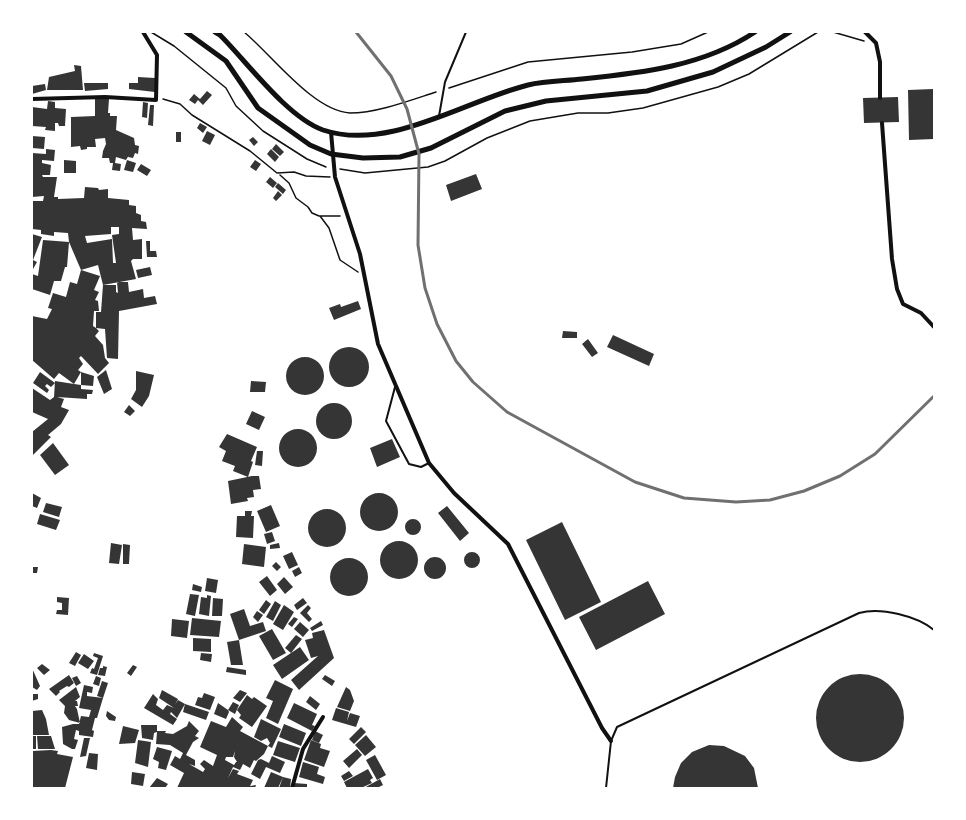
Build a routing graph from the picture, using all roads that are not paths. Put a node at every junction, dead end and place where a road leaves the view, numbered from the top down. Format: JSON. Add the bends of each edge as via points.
{"nodes":[{"id":1,"x":143,"y":32,"type":"edge"},
{"id":2,"x":186,"y":32,"type":"edge"},
{"id":3,"x":215,"y":32,"type":"edge"},
{"id":4,"x":466,"y":32,"type":"edge"},
{"id":5,"x":755,"y":32,"type":"edge"},
{"id":6,"x":790,"y":32,"type":"edge"},
{"id":7,"x":865,"y":32,"type":"edge"},
{"id":8,"x":880,"y":98,"type":"dead end"},
{"id":9,"x":32,"y":99,"type":"edge"},
{"id":10,"x":439,"y":116,"type":"junction"},
{"id":11,"x":882,"y":123,"type":"dead end"},
{"id":12,"x":331,"y":132,"type":"junction"},
{"id":13,"x":331,"y":154,"type":"junction"},
{"id":14,"x":934,"y":327,"type":"edge"},
{"id":15,"x":395,"y":387,"type":"junction"},
{"id":16,"x":429,"y":463,"type":"junction"},
{"id":17,"x":934,"y":630,"type":"edge"},
{"id":18,"x":323,"y":717,"type":"dead end"},
{"id":19,"x":611,"y":741,"type":"junction"},
{"id":20,"x":292,"y":789,"type":"edge"},
{"id":21,"x":606,"y":789,"type":"edge"}],
"edges":[{"from":1,"to":9,"type":"street","via":[[157,55],[156,100]]},
{"from":2,"to":13,"type":"main road","via":[[226,62],[258,108],[310,145]]},
{"from":3,"to":12,"type":"main road","via":[[296,114]]},
{"from":4,"to":10,"type":"lane","via":[[445,82]]},
{"from":5,"to":10,"type":"main road","via":[[686,64],[638,74],[529,85]]},
{"from":6,"to":13,"type":"main road","via":[[713,72],[647,91],[546,101],[505,111],[431,148],[400,157]]},
{"from":7,"to":8,"type":"street","via":[[876,43]]},
{"from":10,"to":12,"type":"main road","via":[[388,134]]},
{"from":11,"to":14,"type":"street","via":[[897,289],[903,304],[921,313]]},
{"from":12,"to":13,"type":"street"},
{"from":13,"to":15,"type":"street","via":[[360,254],[378,344]]},
{"from":15,"to":16,"type":"street"},
{"from":15,"to":16,"type":"lane","via":[[386,421],[409,464]]},
{"from":16,"to":19,"type":"street","via":[[454,494],[508,544]]},
{"from":17,"to":19,"type":"lane","via":[[928,624],[882,610],[859,613],[617,727]]},
{"from":18,"to":20,"type":"street","via":[[303,749]]},
{"from":19,"to":21,"type":"lane"}]}
